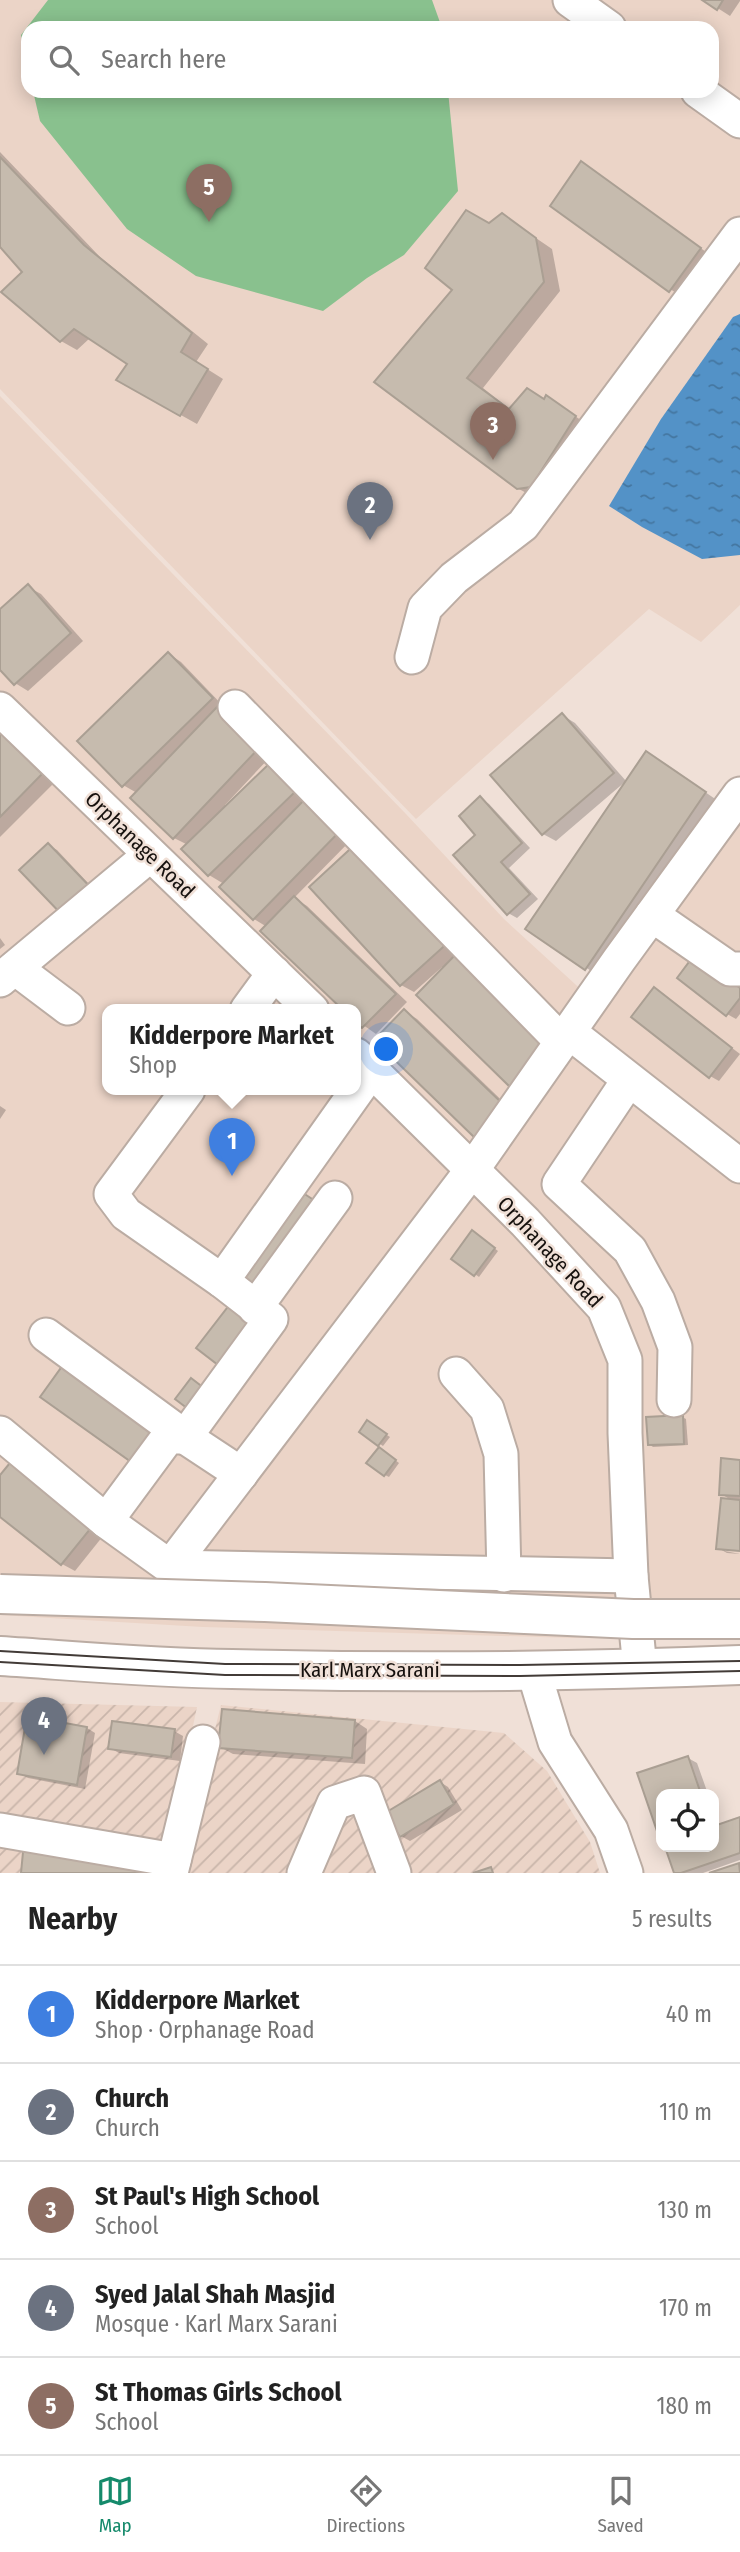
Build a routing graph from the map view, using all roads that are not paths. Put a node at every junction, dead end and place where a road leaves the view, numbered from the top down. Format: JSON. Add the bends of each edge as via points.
{"nodes":[{"id":1,"x":570,"y":0,"type":"edge"},
{"id":2,"x":599,"y":21,"type":"edge"},
{"id":3,"x":708,"y":98,"type":"edge"},
{"id":4,"x":740,"y":121,"type":"edge"},
{"id":5,"x":740,"y":234,"type":"edge"},
{"id":6,"x":412,"y":657,"type":"dead end"},
{"id":7,"x":234,"y":707,"type":"dead end"},
{"id":8,"x":0,"y":709,"type":"edge"},
{"id":9,"x":740,"y":794,"type":"edge"},
{"id":10,"x":150,"y":855,"type":"junction"},
{"id":11,"x":652,"y":915,"type":"junction"},
{"id":12,"x":740,"y":969,"type":"edge"},
{"id":13,"x":274,"y":973,"type":"junction"},
{"id":14,"x":8,"y":974,"type":"edge"},
{"id":15,"x":251,"y":1004,"type":"edge"},
{"id":16,"x":306,"y":1004,"type":"edge"},
{"id":17,"x":68,"y":1008,"type":"dead end"},
{"id":18,"x":565,"y":1037,"type":"junction"},
{"id":19,"x":364,"y":1063,"type":"edge"},
{"id":20,"x":628,"y":1080,"type":"junction"},
{"id":21,"x":184,"y":1095,"type":"edge"},
{"id":22,"x":343,"y":1095,"type":"edge"},
{"id":23,"x":740,"y":1166,"type":"edge"},
{"id":24,"x":472,"y":1170,"type":"junction"},
{"id":25,"x":335,"y":1198,"type":"dead end"},
{"id":26,"x":222,"y":1281,"type":"junction"},
{"id":27,"x":255,"y":1308,"type":"junction"},
{"id":28,"x":46,"y":1335,"type":"dead end"},
{"id":29,"x":456,"y":1374,"type":"dead end"},
{"id":30,"x":674,"y":1400,"type":"dead end"},
{"id":31,"x":0,"y":1433,"type":"edge"},
{"id":32,"x":185,"y":1437,"type":"junction"},
{"id":33,"x":241,"y":1474,"type":"junction"},
{"id":34,"x":106,"y":1521,"type":"junction"},
{"id":35,"x":170,"y":1567,"type":"junction"},
{"id":36,"x":504,"y":1575,"type":"junction"},
{"id":37,"x":631,"y":1576,"type":"junction"},
{"id":38,"x":0,"y":1594,"type":"edge"},
{"id":39,"x":740,"y":1619,"type":"edge"},
{"id":40,"x":0,"y":1656,"type":"edge"},
{"id":41,"x":740,"y":1665,"type":"edge"},
{"id":42,"x":533,"y":1669,"type":"junction"},
{"id":43,"x":640,"y":1670,"type":"junction"},
{"id":44,"x":203,"y":1742,"type":"dead end"},
{"id":45,"x":0,"y":1830,"type":"edge"},
{"id":46,"x":173,"y":1866,"type":"edge"},
{"id":47,"x":304,"y":1873,"type":"edge"},
{"id":48,"x":394,"y":1873,"type":"edge"},
{"id":49,"x":626,"y":1873,"type":"edge"}],
"edges":[{"from":1,"to":2,"type":"street"},
{"from":3,"to":4,"type":"street"},
{"from":5,"to":6,"type":"street","via":[[523,525],[454,578],[425,608]]},
{"from":7,"to":18,"type":"street"},
{"from":8,"to":10,"type":"street","name":"Orphanage Road"},
{"from":9,"to":11,"type":"street"},
{"from":10,"to":13,"type":"street","name":"Orphanage Road"},
{"from":10,"to":14,"type":"street"},
{"from":11,"to":12,"type":"street","via":[[730,969]]},
{"from":11,"to":18,"type":"street"},
{"from":13,"to":15,"type":"street"},
{"from":13,"to":16,"type":"street","name":"Orphanage Road"},
{"from":14,"to":17,"type":"street"},
{"from":18,"to":20,"type":"street"},
{"from":18,"to":24,"type":"street"},
{"from":19,"to":24,"type":"street","name":"Orphanage Road"},
{"from":20,"to":23,"type":"street"},
{"from":20,"to":30,"type":"street","via":[[559,1184],[630,1250],[658,1301],[675,1347]]},
{"from":21,"to":26,"type":"street","via":[[111,1195],[126,1214]]},
{"from":22,"to":26,"type":"street"},
{"from":24,"to":33,"type":"street"},
{"from":24,"to":37,"type":"street","name":"Orphanage Road","via":[[604,1308],[625,1360]]},
{"from":25,"to":27,"type":"street"},
{"from":26,"to":27,"type":"street"},
{"from":27,"to":32,"type":"street","via":[[271,1319]]},
{"from":28,"to":32,"type":"street"},
{"from":29,"to":36,"type":"street","via":[[487,1409],[501,1454]]},
{"from":31,"to":34,"type":"street"},
{"from":32,"to":33,"type":"street"},
{"from":32,"to":34,"type":"street","via":[[168,1437]]},
{"from":33,"to":35,"type":"street"},
{"from":34,"to":35,"type":"street"},
{"from":35,"to":36,"type":"street"},
{"from":36,"to":37,"type":"street"},
{"from":37,"to":43,"type":"street","name":"Orphanage Road"},
{"from":38,"to":39,"type":"main road","bridge":true,"via":[[633,1619]]},
{"from":40,"to":42,"type":"main road","name":"Karl Marx Sarani","via":[[230,1669]]},
{"from":41,"to":43,"type":"main road","name":"Karl Marx Sarani"},
{"from":42,"to":43,"type":"main road","name":"Karl Marx Sarani"},
{"from":42,"to":49,"type":"street","via":[[555,1742],[611,1830]]},
{"from":44,"to":46,"type":"street"},
{"from":45,"to":46,"type":"street"},
{"from":47,"to":48,"type":"street","via":[[334,1803],[364,1793]]}]}
